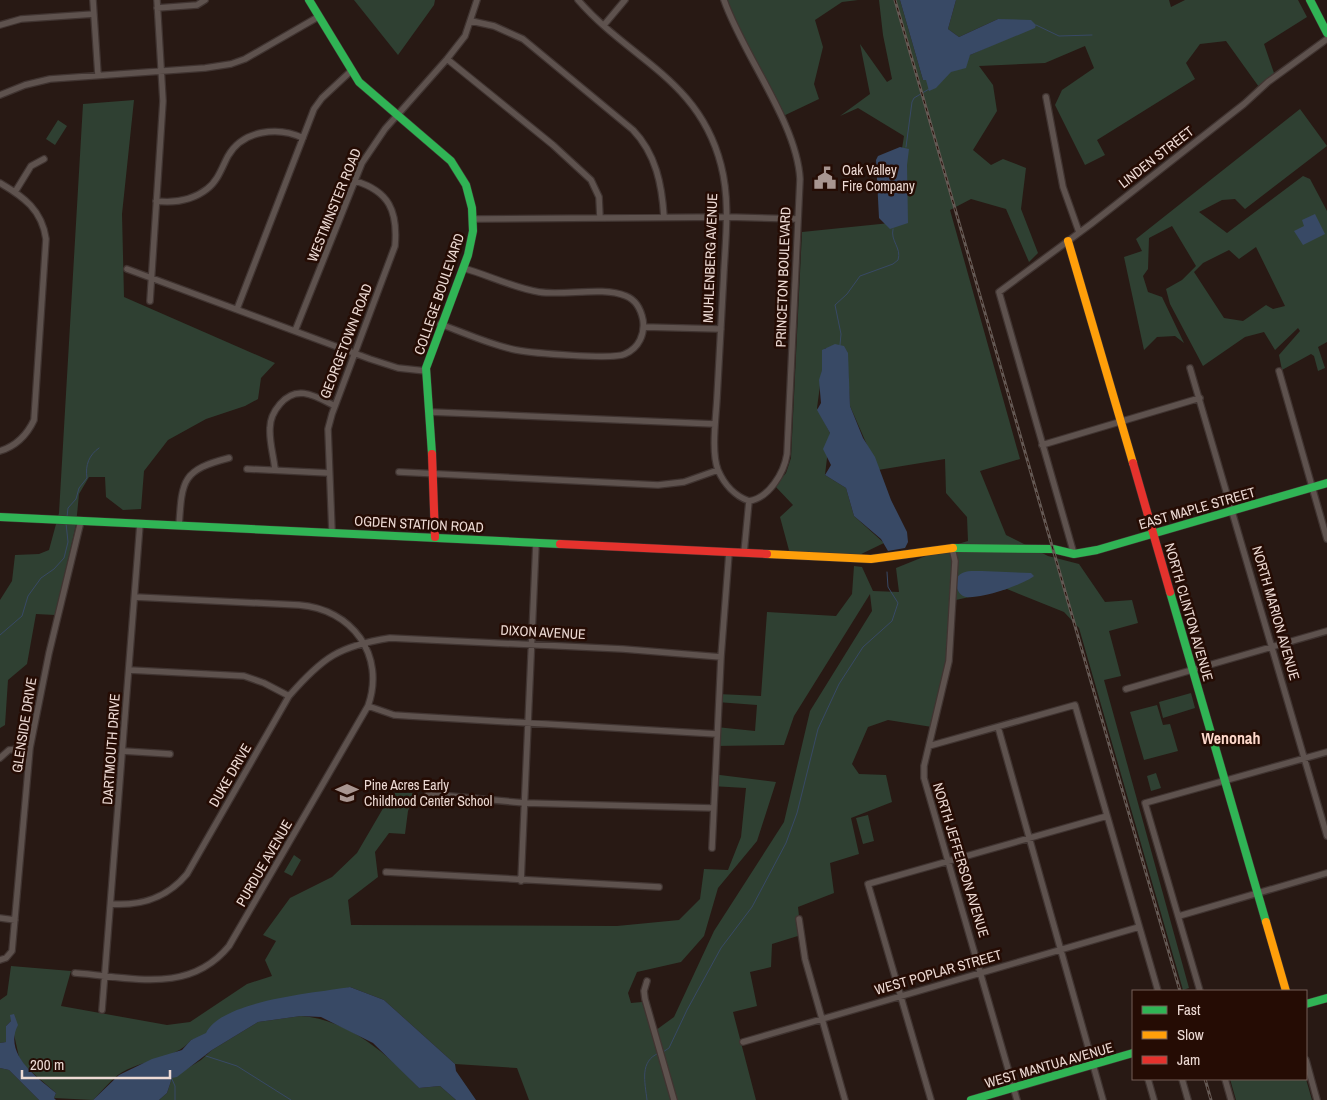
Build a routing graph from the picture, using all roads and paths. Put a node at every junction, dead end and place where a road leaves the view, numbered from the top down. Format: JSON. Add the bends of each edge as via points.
{"nodes":[{"id":1,"x":93,"y":0,"type":"edge"},
{"id":2,"x":157,"y":0,"type":"edge"},
{"id":3,"x":205,"y":0,"type":"edge"},
{"id":4,"x":309,"y":0,"type":"edge"},
{"id":5,"x":477,"y":0,"type":"edge"},
{"id":6,"x":578,"y":0,"type":"edge"},
{"id":7,"x":625,"y":0,"type":"edge"},
{"id":8,"x":724,"y":0,"type":"edge"},
{"id":9,"x":1310,"y":0,"type":"edge"},
{"id":10,"x":157,"y":8,"type":"junction"},
{"id":11,"x":94,"y":14,"type":"junction"},
{"id":12,"x":318,"y":17,"type":"junction"},
{"id":13,"x":472,"y":21,"type":"junction"},
{"id":14,"x":0,"y":25,"type":"edge"},
{"id":15,"x":604,"y":25,"type":"junction"},
{"id":16,"x":1327,"y":33,"type":"edge"},
{"id":17,"x":1327,"y":39,"type":"edge"},
{"id":18,"x":447,"y":59,"type":"junction"},
{"id":19,"x":160,"y":70,"type":"junction"},
{"id":20,"x":350,"y":71,"type":"junction"},
{"id":21,"x":98,"y":75,"type":"junction"},
{"id":22,"x":0,"y":95,"type":"edge"},
{"id":23,"x":1046,"y":97,"type":"dead end"},
{"id":24,"x":398,"y":116,"type":"junction"},
{"id":25,"x":303,"y":138,"type":"junction"},
{"id":26,"x":44,"y":159,"type":"dead end"},
{"id":27,"x":355,"y":181,"type":"junction"},
{"id":28,"x":0,"y":182,"type":"edge"},
{"id":29,"x":15,"y":192,"type":"junction"},
{"id":30,"x":156,"y":201,"type":"junction"},
{"id":31,"x":664,"y":217,"type":"junction"},
{"id":32,"x":600,"y":218,"type":"junction"},
{"id":33,"x":727,"y":218,"type":"junction"},
{"id":34,"x":474,"y":219,"type":"junction"},
{"id":35,"x":798,"y":219,"type":"junction"},
{"id":36,"x":1079,"y":232,"type":"junction"},
{"id":37,"x":1068,"y":240,"type":"junction"},
{"id":38,"x":464,"y":268,"type":"junction"},
{"id":39,"x":127,"y":269,"type":"dead end"},
{"id":40,"x":151,"y":276,"type":"junction"},
{"id":41,"x":150,"y":301,"type":"dead end"},
{"id":42,"x":237,"y":309,"type":"junction"},
{"id":43,"x":440,"y":324,"type":"junction"},
{"id":44,"x":644,"y":326,"type":"junction"},
{"id":45,"x":721,"y":329,"type":"junction"},
{"id":46,"x":295,"y":331,"type":"junction"},
{"id":47,"x":354,"y":353,"type":"junction"},
{"id":48,"x":1190,"y":368,"type":"dead end"},
{"id":49,"x":426,"y":371,"type":"junction"},
{"id":50,"x":1279,"y":371,"type":"dead end"},
{"id":51,"x":1200,"y":398,"type":"junction"},
{"id":52,"x":335,"y":406,"type":"junction"},
{"id":53,"x":430,"y":412,"type":"junction"},
{"id":54,"x":1121,"y":422,"type":"junction"},
{"id":55,"x":716,"y":424,"type":"junction"},
{"id":56,"x":1042,"y":445,"type":"junction"},
{"id":57,"x":0,"y":451,"type":"edge"},
{"id":58,"x":229,"y":458,"type":"dead end"},
{"id":59,"x":248,"y":469,"type":"dead end"},
{"id":60,"x":274,"y":470,"type":"junction"},
{"id":61,"x":718,"y":470,"type":"junction"},
{"id":62,"x":399,"y":472,"type":"dead end"},
{"id":63,"x":329,"y":473,"type":"junction"},
{"id":64,"x":432,"y":474,"type":"junction"},
{"id":65,"x":1327,"y":483,"type":"edge"},
{"id":66,"x":1312,"y":487,"type":"junction"},
{"id":67,"x":749,"y":502,"type":"junction"},
{"id":68,"x":1233,"y":510,"type":"junction"},
{"id":69,"x":0,"y":517,"type":"edge"},
{"id":70,"x":81,"y":521,"type":"junction"},
{"id":71,"x":140,"y":524,"type":"junction"},
{"id":72,"x":179,"y":526,"type":"junction"},
{"id":73,"x":332,"y":532,"type":"junction"},
{"id":74,"x":1154,"y":533,"type":"junction"},
{"id":75,"x":435,"y":537,"type":"junction"},
{"id":76,"x":1327,"y":539,"type":"edge"},
{"id":77,"x":536,"y":544,"type":"junction"},
{"id":78,"x":952,"y":548,"type":"junction"},
{"id":79,"x":729,"y":553,"type":"junction"},
{"id":80,"x":744,"y":553,"type":"junction"},
{"id":81,"x":1074,"y":554,"type":"junction"},
{"id":82,"x":135,"y":597,"type":"junction"},
{"id":83,"x":1327,"y":631,"type":"edge"},
{"id":84,"x":364,"y":642,"type":"junction"},
{"id":85,"x":531,"y":643,"type":"junction"},
{"id":86,"x":1272,"y":647,"type":"junction"},
{"id":87,"x":721,"y":657,"type":"junction"},
{"id":88,"x":129,"y":670,"type":"junction"},
{"id":89,"x":1193,"y":670,"type":"junction"},
{"id":90,"x":1126,"y":689,"type":"dead end"},
{"id":91,"x":289,"y":696,"type":"junction"},
{"id":92,"x":368,"y":706,"type":"junction"},
{"id":93,"x":529,"y":723,"type":"junction"},
{"id":94,"x":998,"y":727,"type":"junction"},
{"id":95,"x":717,"y":734,"type":"junction"},
{"id":96,"x":929,"y":746,"type":"junction"},
{"id":97,"x":30,"y":748,"type":"junction"},
{"id":98,"x":123,"y":751,"type":"junction"},
{"id":99,"x":1327,"y":752,"type":"edge"},
{"id":100,"x":170,"y":754,"type":"dead end"},
{"id":101,"x":0,"y":758,"type":"edge"},
{"id":102,"x":1304,"y":759,"type":"junction"},
{"id":103,"x":1225,"y":781,"type":"junction"},
{"id":104,"x":428,"y":794,"type":"dead end"},
{"id":105,"x":525,"y":803,"type":"junction"},
{"id":106,"x":713,"y":808,"type":"junction"},
{"id":107,"x":1107,"y":816,"type":"junction"},
{"id":108,"x":1327,"y":836,"type":"edge"},
{"id":109,"x":1029,"y":839,"type":"junction"},
{"id":110,"x":712,"y":848,"type":"dead end"},
{"id":111,"x":949,"y":862,"type":"junction"},
{"id":112,"x":386,"y":872,"type":"dead end"},
{"id":113,"x":1327,"y":873,"type":"edge"},
{"id":114,"x":520,"y":881,"type":"junction"},
{"id":115,"x":660,"y":888,"type":"dead end"},
{"id":116,"x":1258,"y":893,"type":"junction"},
{"id":117,"x":111,"y":904,"type":"junction"},
{"id":118,"x":1178,"y":916,"type":"junction"},
{"id":119,"x":0,"y":918,"type":"edge"},
{"id":120,"x":799,"y":919,"type":"dead end"},
{"id":121,"x":15,"y":920,"type":"junction"},
{"id":122,"x":1139,"y":927,"type":"junction"},
{"id":123,"x":1060,"y":950,"type":"junction"},
{"id":124,"x":0,"y":960,"type":"edge"},
{"id":125,"x":981,"y":972,"type":"junction"},
{"id":126,"x":75,"y":973,"type":"dead end"},
{"id":127,"x":105,"y":976,"type":"junction"},
{"id":128,"x":647,"y":981,"type":"dead end"},
{"id":129,"x":1158,"y":990,"type":"edge"},
{"id":130,"x":1200,"y":990,"type":"edge"},
{"id":131,"x":1286,"y":990,"type":"edge"},
{"id":132,"x":901,"y":996,"type":"junction"},
{"id":133,"x":1327,"y":998,"type":"edge"},
{"id":134,"x":1307,"y":1004,"type":"edge"},
{"id":135,"x":102,"y":1010,"type":"dead end"},
{"id":136,"x":822,"y":1019,"type":"junction"},
{"id":137,"x":743,"y":1042,"type":"dead end"},
{"id":138,"x":1132,"y":1054,"type":"edge"},
{"id":139,"x":1307,"y":1064,"type":"edge"},
{"id":140,"x":1092,"y":1065,"type":"junction"},
{"id":141,"x":1148,"y":1080,"type":"edge"},
{"id":142,"x":1182,"y":1080,"type":"edge"},
{"id":143,"x":1225,"y":1080,"type":"edge"},
{"id":144,"x":1013,"y":1088,"type":"junction"},
{"id":145,"x":674,"y":1100,"type":"edge"},
{"id":146,"x":845,"y":1100,"type":"edge"},
{"id":147,"x":931,"y":1100,"type":"edge"},
{"id":148,"x":972,"y":1100,"type":"edge"},
{"id":149,"x":1016,"y":1100,"type":"edge"},
{"id":150,"x":1103,"y":1100,"type":"edge"},
{"id":151,"x":1154,"y":1100,"type":"edge"},
{"id":152,"x":1188,"y":1100,"type":"edge"},
{"id":153,"x":1231,"y":1100,"type":"edge"},
{"id":154,"x":1317,"y":1100,"type":"edge"}],
"edges":[{"from":1,"to":11,"type":"street"},
{"from":2,"to":10,"type":"street"},
{"from":3,"to":10,"type":"street","via":[[197,5]]},
{"from":4,"to":12,"type":"street","name":"COLLEGE BOULEVARD"},
{"from":5,"to":13,"type":"street","name":"WESTMINSTER ROAD"},
{"from":6,"to":15,"type":"street","name":"MUHLENBERG AVENUE"},
{"from":7,"to":15,"type":"street"},
{"from":8,"to":35,"type":"street","name":"PRINCETON BOULEVARD","via":[[794,150],[799,170]]},
{"from":9,"to":16,"type":"street"},
{"from":10,"to":19,"type":"street"},
{"from":11,"to":14,"type":"street","via":[[21,19]]},
{"from":11,"to":21,"type":"street"},
{"from":12,"to":19,"type":"street","via":[[231,64]]},
{"from":12,"to":20,"type":"street","name":"COLLEGE BOULEVARD"},
{"from":13,"to":18,"type":"street","name":"WESTMINSTER ROAD"},
{"from":13,"to":31,"type":"street","via":[[523,38],[644,141],[656,168]]},
{"from":15,"to":33,"type":"street","name":"MUHLENBERG AVENUE","via":[[672,81],[703,119],[721,166]]},
{"from":17,"to":36,"type":"street","name":"LINDEN STREET"},
{"from":18,"to":24,"type":"street","name":"WESTMINSTER ROAD"},
{"from":18,"to":32,"type":"street","via":[[591,180],[599,197]]},
{"from":19,"to":21,"type":"street"},
{"from":19,"to":30,"type":"street","via":[[163,101]]},
{"from":20,"to":24,"type":"street","name":"COLLEGE BOULEVARD"},
{"from":20,"to":25,"type":"street","via":[[314,109]]},
{"from":21,"to":22,"type":"street","via":[[36,81]]},
{"from":23,"to":36,"type":"street","via":[[1063,187]]},
{"from":24,"to":27,"type":"street","name":"WESTMINSTER ROAD","via":[[370,149]]},
{"from":24,"to":34,"type":"street","name":"COLLEGE BOULEVARD","via":[[459,170],[470,195]]},
{"from":25,"to":30,"type":"street","via":[[283,131],[252,136],[228,155],[209,188],[183,200]]},
{"from":25,"to":42,"type":"street"},
{"from":26,"to":29,"type":"street","via":[[31,166]]},
{"from":27,"to":46,"type":"street","name":"WESTMINSTER ROAD"},
{"from":27,"to":47,"type":"street","name":"GEORGETOWN ROAD","via":[[383,195],[391,207],[396,233],[395,246]]},
{"from":28,"to":29,"type":"street"},
{"from":29,"to":57,"type":"street","via":[[36,209],[45,231],[39,373],[34,420],[13,446]]},
{"from":30,"to":40,"type":"street"},
{"from":31,"to":32,"type":"street"},
{"from":31,"to":33,"type":"street"},
{"from":32,"to":34,"type":"street"},
{"from":33,"to":35,"type":"street"},
{"from":33,"to":45,"type":"street","name":"MUHLENBERG AVENUE"},
{"from":34,"to":38,"type":"street","name":"COLLEGE BOULEVARD"},
{"from":35,"to":67,"type":"street","name":"PRINCETON BOULEVARD","via":[[787,458],[783,470],[766,493]]},
{"from":36,"to":37,"type":"street","name":"LINDEN STREET"},
{"from":37,"to":54,"type":"street","name":"NORTH CLINTON AVENUE"},
{"from":37,"to":56,"type":"street","name":"LINDEN STREET","via":[[1000,292]]},
{"from":38,"to":43,"type":"street","name":"COLLEGE BOULEVARD"},
{"from":38,"to":44,"type":"street","via":[[539,292],[626,296],[637,304]]},
{"from":39,"to":40,"type":"street"},
{"from":40,"to":41,"type":"street"},
{"from":40,"to":42,"type":"street"},
{"from":42,"to":46,"type":"street"},
{"from":43,"to":44,"type":"street","via":[[517,350],[618,356],[638,344]]},
{"from":43,"to":49,"type":"street","name":"COLLEGE BOULEVARD"},
{"from":44,"to":45,"type":"street"},
{"from":45,"to":55,"type":"street","name":"MUHLENBERG AVENUE"},
{"from":46,"to":47,"type":"street"},
{"from":47,"to":49,"type":"street","via":[[398,368]]},
{"from":47,"to":52,"type":"street","name":"GEORGETOWN ROAD"},
{"from":48,"to":51,"type":"street","name":"NORTH MARION AVENUE"},
{"from":49,"to":53,"type":"street","name":"COLLEGE BOULEVARD"},
{"from":50,"to":66,"type":"street"},
{"from":51,"to":54,"type":"street"},
{"from":51,"to":68,"type":"street","name":"NORTH MARION AVENUE"},
{"from":52,"to":60,"type":"street","via":[[304,393],[292,393],[281,403],[272,414],[270,429]]},
{"from":52,"to":63,"type":"street","name":"GEORGETOWN ROAD","via":[[328,429]]},
{"from":53,"to":55,"type":"street"},
{"from":53,"to":64,"type":"street","name":"COLLEGE BOULEVARD"},
{"from":54,"to":56,"type":"street"},
{"from":54,"to":74,"type":"street","name":"NORTH CLINTON AVENUE"},
{"from":55,"to":61,"type":"street","name":"MUHLENBERG AVENUE"},
{"from":56,"to":81,"type":"street"},
{"from":58,"to":72,"type":"street","via":[[206,464],[188,475],[182,492]]},
{"from":59,"to":60,"type":"street"},
{"from":60,"to":63,"type":"street"},
{"from":61,"to":64,"type":"street","via":[[684,482],[658,485]]},
{"from":61,"to":67,"type":"street","via":[[738,497]]},
{"from":62,"to":64,"type":"street"},
{"from":63,"to":73,"type":"street","name":"GEORGETOWN ROAD"},
{"from":64,"to":75,"type":"street","name":"COLLEGE BOULEVARD"},
{"from":65,"to":66,"type":"street","name":"EAST MAPLE STREET"},
{"from":66,"to":68,"type":"street","name":"EAST MAPLE STREET"},
{"from":66,"to":76,"type":"street"},
{"from":67,"to":80,"type":"street"},
{"from":68,"to":74,"type":"street","name":"EAST MAPLE STREET"},
{"from":68,"to":86,"type":"street","name":"NORTH MARION AVENUE"},
{"from":69,"to":70,"type":"street","name":"OGDEN STATION ROAD"},
{"from":70,"to":71,"type":"street","name":"OGDEN STATION ROAD"},
{"from":70,"to":97,"type":"street","name":"GLENSIDE DRIVE"},
{"from":71,"to":72,"type":"street","name":"OGDEN STATION ROAD"},
{"from":71,"to":82,"type":"street","name":"DARTMOUTH DRIVE"},
{"from":72,"to":73,"type":"street","name":"OGDEN STATION ROAD"},
{"from":73,"to":75,"type":"street","name":"OGDEN STATION ROAD"},
{"from":74,"to":81,"type":"street","name":"EAST MAPLE STREET"},
{"from":74,"to":89,"type":"street","name":"NORTH CLINTON AVENUE"},
{"from":75,"to":77,"type":"street","name":"OGDEN STATION ROAD"},
{"from":77,"to":79,"type":"street","name":"OGDEN STATION ROAD"},
{"from":77,"to":85,"type":"street"},
{"from":78,"to":80,"type":"street","name":"OGDEN STATION ROAD","via":[[886,558]]},
{"from":78,"to":81,"type":"street","name":"OGDEN STATION ROAD","via":[[1053,550]]},
{"from":78,"to":96,"type":"street","name":"NORTH JEFFERSON AVENUE","via":[[955,560],[949,661]]},
{"from":79,"to":80,"type":"street","name":"OGDEN STATION ROAD"},
{"from":79,"to":87,"type":"street"},
{"from":82,"to":84,"type":"street","via":[[311,606],[341,619]]},
{"from":82,"to":88,"type":"street","name":"DARTMOUTH DRIVE"},
{"from":83,"to":86,"type":"street"},
{"from":84,"to":85,"type":"street","name":"DIXON AVENUE","via":[[390,638]]},
{"from":84,"to":91,"type":"street","name":"DUKE DRIVE","via":[[345,648],[322,662]]},
{"from":84,"to":92,"type":"street","name":"PURDUE AVENUE","via":[[374,683]]},
{"from":85,"to":87,"type":"street","name":"DIXON AVENUE"},
{"from":85,"to":93,"type":"street"},
{"from":86,"to":89,"type":"street"},
{"from":86,"to":102,"type":"street","name":"NORTH MARION AVENUE"},
{"from":87,"to":95,"type":"street"},
{"from":88,"to":91,"type":"street","via":[[244,676]]},
{"from":88,"to":98,"type":"street","name":"DARTMOUTH DRIVE"},
{"from":89,"to":90,"type":"street"},
{"from":89,"to":103,"type":"street","name":"NORTH CLINTON AVENUE"},
{"from":91,"to":117,"type":"street","name":"DUKE DRIVE","via":[[188,874],[176,887],[156,899],[134,904]]},
{"from":92,"to":93,"type":"street","via":[[394,715]]},
{"from":92,"to":127,"type":"street","name":"PURDUE AVENUE","via":[[220,958],[200,971],[177,979]]},
{"from":93,"to":95,"type":"street"},
{"from":93,"to":105,"type":"street"},
{"from":94,"to":96,"type":"street"},
{"from":94,"to":107,"type":"street","via":[[1075,705]]},
{"from":94,"to":109,"type":"street"},
{"from":95,"to":106,"type":"street"},
{"from":96,"to":111,"type":"street","name":"NORTH JEFFERSON AVENUE","via":[[924,778]]},
{"from":97,"to":101,"type":"street","via":[[9,750]]},
{"from":97,"to":121,"type":"street","name":"GLENSIDE DRIVE"},
{"from":98,"to":100,"type":"street"},
{"from":98,"to":117,"type":"street","name":"DARTMOUTH DRIVE"},
{"from":99,"to":102,"type":"street"},
{"from":102,"to":103,"type":"street"},
{"from":102,"to":108,"type":"street","name":"NORTH MARION AVENUE"},
{"from":103,"to":116,"type":"street","name":"NORTH CLINTON AVENUE"},
{"from":103,"to":118,"type":"street","via":[[1145,803]]},
{"from":104,"to":105,"type":"street"},
{"from":105,"to":106,"type":"street"},
{"from":105,"to":114,"type":"street"},
{"from":106,"to":110,"type":"street"},
{"from":107,"to":109,"type":"street"},
{"from":107,"to":122,"type":"street"},
{"from":109,"to":111,"type":"street"},
{"from":109,"to":123,"type":"street"},
{"from":111,"to":125,"type":"street","name":"NORTH JEFFERSON AVENUE"},
{"from":111,"to":132,"type":"street","via":[[868,884]]},
{"from":112,"to":114,"type":"street"},
{"from":113,"to":116,"type":"street"},
{"from":114,"to":115,"type":"street"},
{"from":116,"to":118,"type":"street"},
{"from":116,"to":131,"type":"street","name":"NORTH CLINTON AVENUE"},
{"from":117,"to":127,"type":"street","name":"DARTMOUTH DRIVE"},
{"from":118,"to":130,"type":"street"},
{"from":119,"to":121,"type":"street"},
{"from":120,"to":136,"type":"street","via":[[805,959]]},
{"from":121,"to":124,"type":"street","name":"GLENSIDE DRIVE","via":[[12,951]]},
{"from":122,"to":123,"type":"street","name":"WEST POPLAR STREET"},
{"from":122,"to":129,"type":"street"},
{"from":123,"to":125,"type":"street","name":"WEST POPLAR STREET"},
{"from":123,"to":140,"type":"street"},
{"from":125,"to":132,"type":"street","name":"WEST POPLAR STREET"},
{"from":125,"to":144,"type":"street","name":"NORTH JEFFERSON AVENUE"},
{"from":126,"to":127,"type":"street","name":"PURDUE AVENUE"},
{"from":127,"to":135,"type":"street","name":"DARTMOUTH DRIVE"},
{"from":128,"to":145,"type":"street","via":[[645,1000]]},
{"from":132,"to":136,"type":"street","name":"WEST POPLAR STREET"},
{"from":132,"to":147,"type":"street"},
{"from":133,"to":134,"type":"street"},
{"from":136,"to":137,"type":"street","name":"WEST POPLAR STREET"},
{"from":136,"to":146,"type":"street"},
{"from":138,"to":140,"type":"street","name":"WEST MANTUA AVENUE"},
{"from":139,"to":154,"type":"street"},
{"from":140,"to":144,"type":"street","name":"WEST MANTUA AVENUE"},
{"from":140,"to":150,"type":"street"},
{"from":141,"to":151,"type":"street"},
{"from":142,"to":152,"type":"street"},
{"from":143,"to":153,"type":"street"},
{"from":144,"to":148,"type":"street","name":"WEST MANTUA AVENUE"},
{"from":144,"to":149,"type":"street","name":"NORTH JEFFERSON AVENUE"}]}
